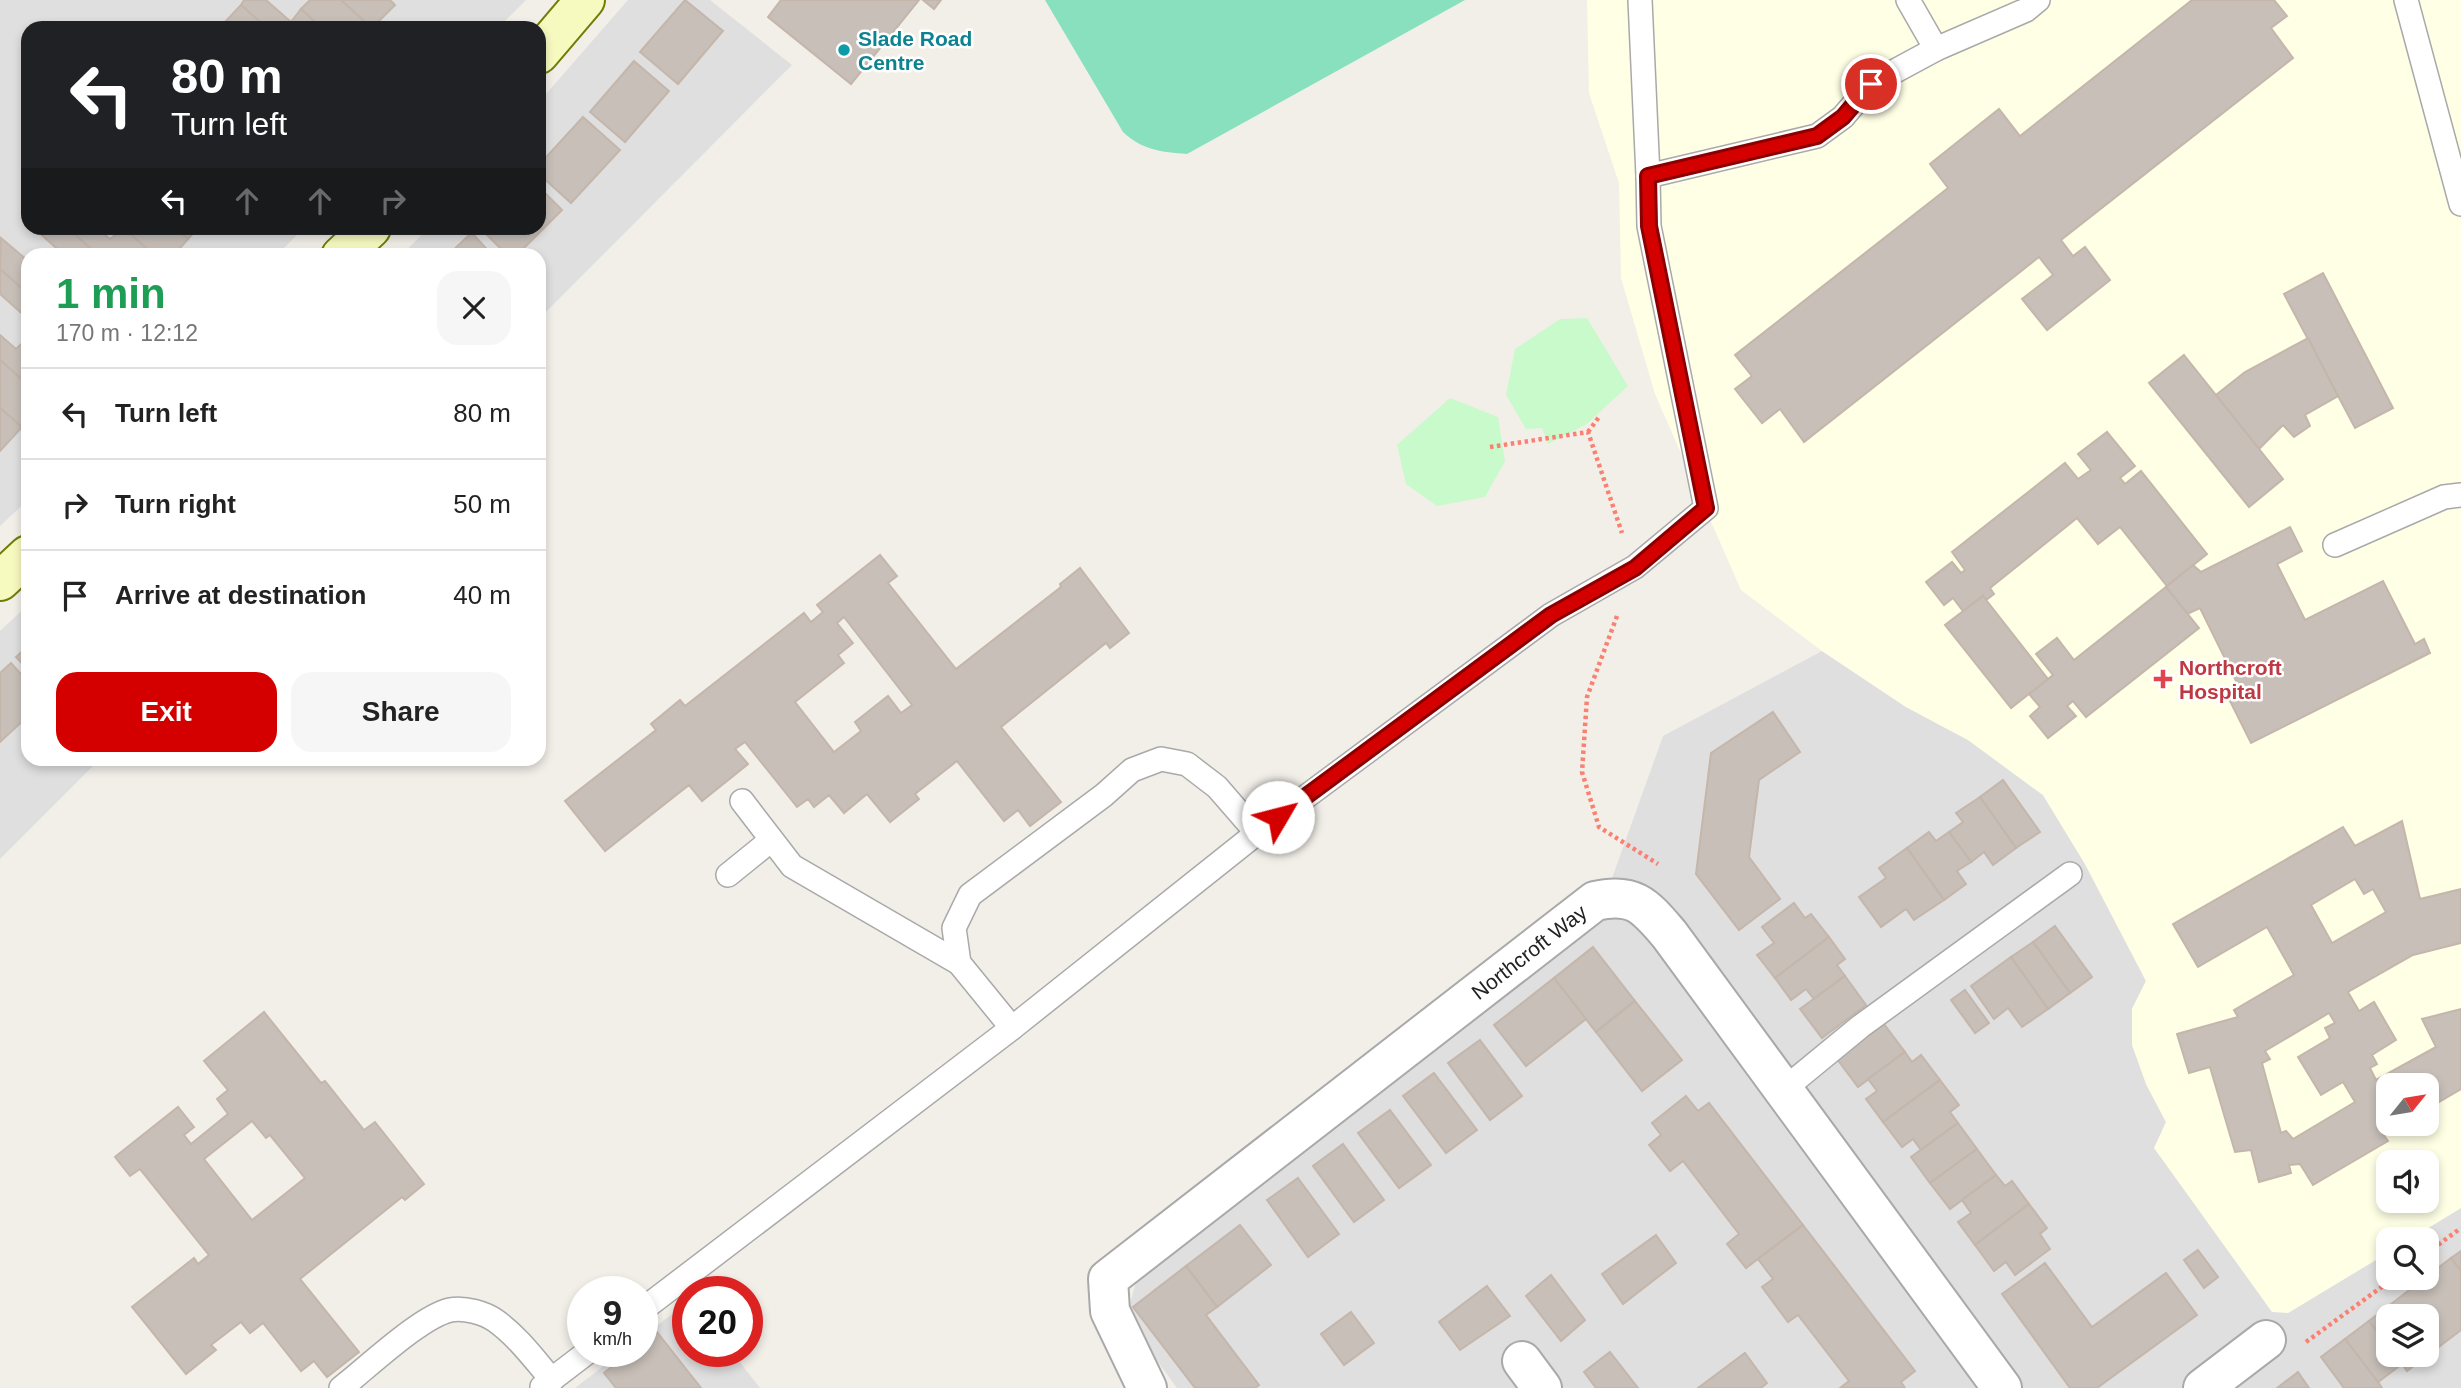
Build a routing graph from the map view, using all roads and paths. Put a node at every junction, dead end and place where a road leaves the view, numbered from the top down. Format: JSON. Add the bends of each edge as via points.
{"nodes":[{"id":1,"x":585,"y":0,"type":"edge"},
{"id":2,"x":1640,"y":0,"type":"edge"},
{"id":3,"x":1908,"y":0,"type":"edge"},
{"id":4,"x":2038,"y":0,"type":"edge"},
{"id":5,"x":2406,"y":0,"type":"edge"},
{"id":6,"x":546,"y":46,"type":"edge"},
{"id":7,"x":1936,"y":49,"type":"junction"},
{"id":8,"x":1648,"y":176,"type":"junction"},
{"id":9,"x":2461,"y":204,"type":"edge"},
{"id":10,"x":364,"y":235,"type":"edge"},
{"id":11,"x":350,"y":248,"type":"edge"},
{"id":12,"x":1599,"y":417,"type":"dead end"},
{"id":13,"x":1588,"y":432,"type":"junction"},
{"id":14,"x":1490,"y":447,"type":"dead end"},
{"id":15,"x":2461,"y":495,"type":"edge"},
{"id":16,"x":2335,"y":545,"type":"dead end"},
{"id":17,"x":1635,"y":568,"type":"junction"},
{"id":18,"x":742,"y":801,"type":"dead end"},
{"id":19,"x":1257,"y":833,"type":"junction"},
{"id":20,"x":770,"y":841,"type":"junction"},
{"id":21,"x":2070,"y":874,"type":"dead end"},
{"id":22,"x":728,"y":875,"type":"dead end"},
{"id":23,"x":1648,"y":909,"type":"junction"},
{"id":24,"x":959,"y":963,"type":"junction"},
{"id":25,"x":1012,"y":1028,"type":"junction"},
{"id":26,"x":1783,"y":1090,"type":"junction"},
{"id":27,"x":2461,"y":1228,"type":"edge"},
{"id":28,"x":2439,"y":1244,"type":"edge"},
{"id":29,"x":2378,"y":1290,"type":"edge"},
{"id":30,"x":658,"y":1298,"type":"edge"},
{"id":31,"x":2266,"y":1339,"type":"joint"},
{"id":32,"x":568,"y":1367,"type":"edge"},
{"id":33,"x":546,"y":1384,"type":"edge"},
{"id":34,"x":341,"y":1388,"type":"edge"},
{"id":35,"x":1147,"y":1388,"type":"edge"},
{"id":36,"x":2002,"y":1388,"type":"edge"},
{"id":37,"x":2203,"y":1388,"type":"edge"}],
"edges":[{"from":1,"to":6,"type":"street"},
{"from":2,"to":8,"type":"lane"},
{"from":3,"to":7,"type":"lane"},
{"from":4,"to":7,"type":"lane","via":[[2026,10]]},
{"from":5,"to":9,"type":"lane"},
{"from":7,"to":8,"type":"lane","via":[[1871,84],[1843,117],[1817,136]]},
{"from":8,"to":17,"type":"lane","via":[[1649,226],[1706,508]]},
{"from":10,"to":11,"type":"street"},
{"from":12,"to":13,"type":"path"},
{"from":13,"to":14,"type":"path"},
{"from":13,"to":17,"type":"path"},
{"from":15,"to":16,"type":"lane","via":[[2444,497]]},
{"from":17,"to":19,"type":"lane","via":[[1551,615]]},
{"from":17,"to":23,"type":"path","via":[[1587,697],[1582,772],[1599,827],[1671,874]]},
{"from":18,"to":20,"type":"lane"},
{"from":19,"to":24,"type":"lane","via":[[1217,786],[1187,764],[1161,759],[1132,770],[970,895],[954,928]]},
{"from":19,"to":25,"type":"lane"},
{"from":20,"to":22,"type":"lane"},
{"from":20,"to":24,"type":"lane","via":[[792,866]]},
{"from":21,"to":26,"type":"lane","via":[[1861,1026]]},
{"from":23,"to":26,"type":"street"},
{"from":23,"to":35,"type":"street","name":"Northcroft Way","via":[[1630,899],[1595,901],[1108,1279],[1110,1311]]},
{"from":24,"to":25,"type":"lane"},
{"from":25,"to":30,"type":"lane"},
{"from":26,"to":36,"type":"street"},
{"from":27,"to":28,"type":"path"},
{"from":29,"to":31,"type":"path","via":[[2298,1348]]},
{"from":31,"to":37,"type":"street"},
{"from":32,"to":33,"type":"lane"},
{"from":33,"to":34,"type":"lane","via":[[519,1341],[494,1320],[473,1311],[452,1310],[432,1317]]}]}
